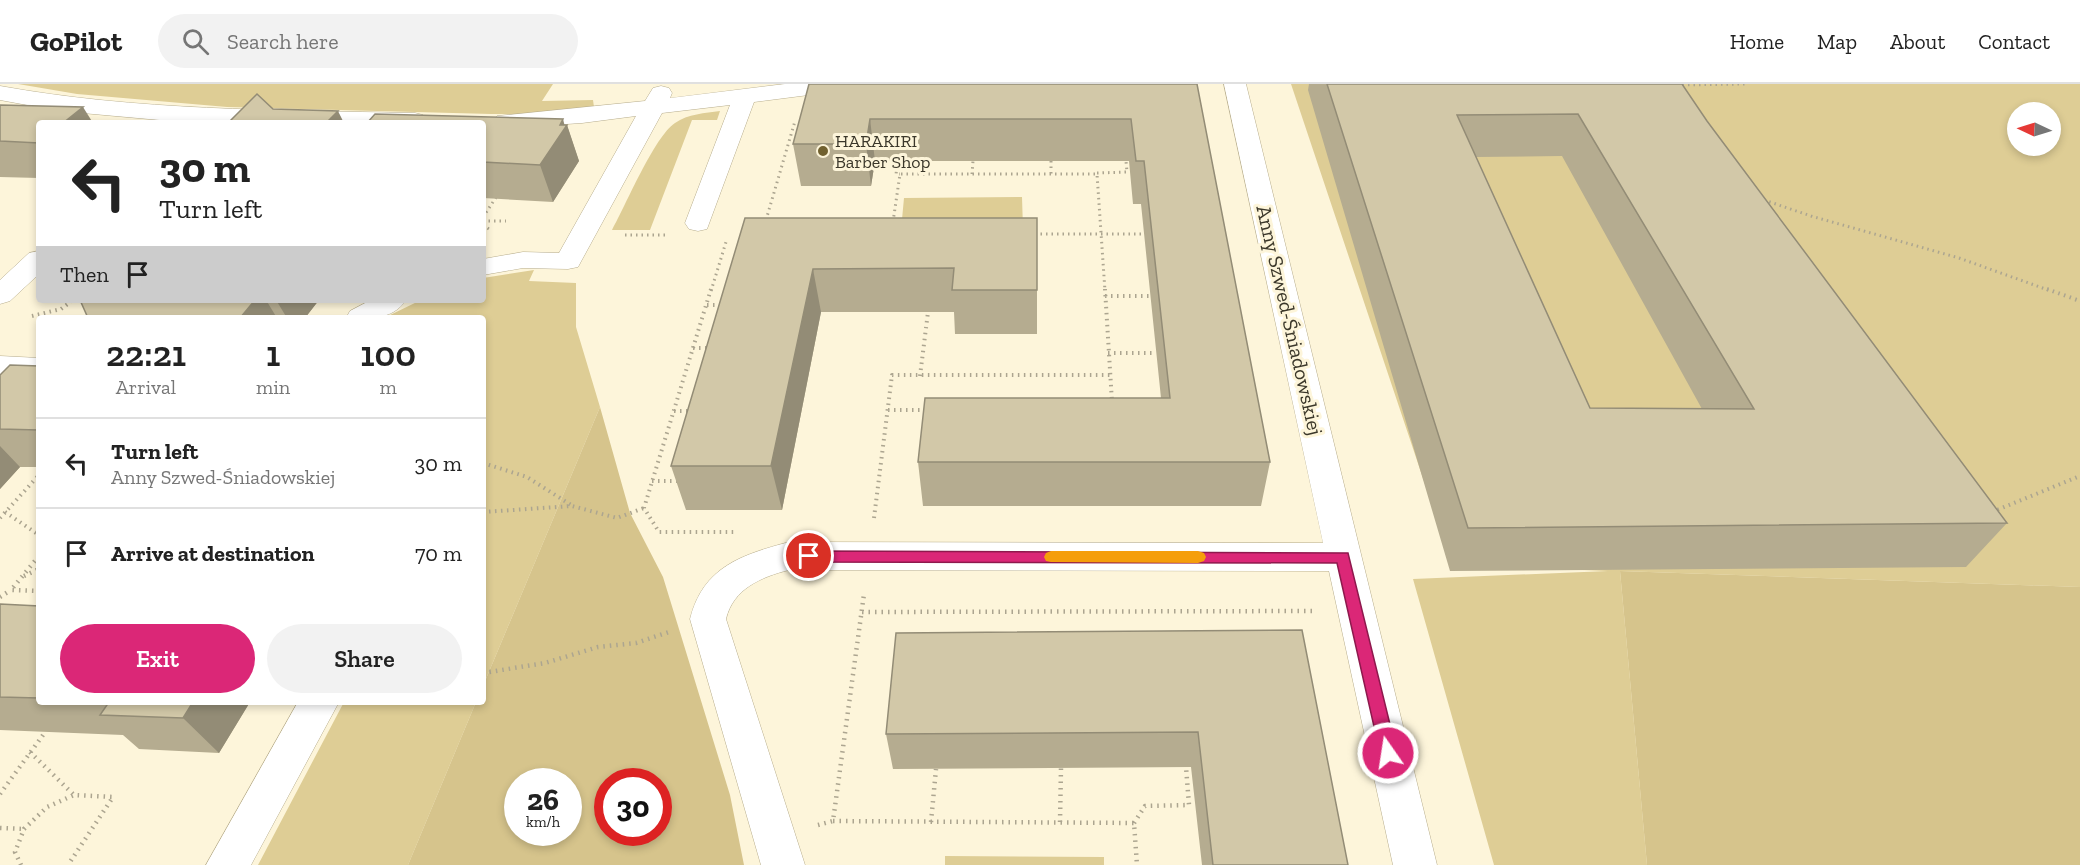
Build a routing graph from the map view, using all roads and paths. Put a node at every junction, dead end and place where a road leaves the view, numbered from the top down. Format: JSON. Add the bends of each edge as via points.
{"nodes":[{"id":1,"x":665,"y":84,"type":"edge"},
{"id":2,"x":840,"y":84,"type":"edge"},
{"id":3,"x":1235,"y":84,"type":"edge"},
{"id":4,"x":1745,"y":84,"type":"edge"},
{"id":5,"x":1668,"y":85,"type":"edge"},
{"id":6,"x":0,"y":93,"type":"edge"},
{"id":7,"x":745,"y":94,"type":"junction"},
{"id":8,"x":654,"y":106,"type":"junction"},
{"id":9,"x":796,"y":118,"type":"dead end"},
{"id":10,"x":190,"y":120,"type":"edge"},
{"id":11,"x":434,"y":120,"type":"edge"},
{"id":12,"x":489,"y":121,"type":"edge"},
{"id":13,"x":898,"y":161,"type":"dead end"},
{"id":14,"x":973,"y":161,"type":"dead end"},
{"id":15,"x":1051,"y":161,"type":"dead end"},
{"id":16,"x":1126,"y":161,"type":"dead end"},
{"id":17,"x":900,"y":174,"type":"junction"},
{"id":18,"x":972,"y":174,"type":"junction"},
{"id":19,"x":1051,"y":174,"type":"junction"},
{"id":20,"x":1097,"y":174,"type":"junction"},
{"id":21,"x":497,"y":195,"type":"edge"},
{"id":22,"x":1759,"y":199,"type":"edge"},
{"id":23,"x":486,"y":212,"type":"edge"},
{"id":24,"x":486,"y":221,"type":"edge"},
{"id":25,"x":506,"y":221,"type":"dead end"},
{"id":26,"x":698,"y":223,"type":"dead end"},
{"id":27,"x":765,"y":225,"type":"edge"},
{"id":28,"x":892,"y":225,"type":"edge"},
{"id":29,"x":1031,"y":234,"type":"edge"},
{"id":30,"x":1101,"y":234,"type":"junction"},
{"id":31,"x":1159,"y":234,"type":"edge"},
{"id":32,"x":672,"y":235,"type":"dead end"},
{"id":33,"x":728,"y":235,"type":"dead end"},
{"id":34,"x":582,"y":236,"type":"junction"},
{"id":35,"x":36,"y":262,"type":"edge"},
{"id":36,"x":486,"y":266,"type":"edge"},
{"id":37,"x":0,"y":295,"type":"edge"},
{"id":38,"x":1105,"y":296,"type":"junction"},
{"id":39,"x":1150,"y":297,"type":"dead end"},
{"id":40,"x":2080,"y":301,"type":"edge"},
{"id":41,"x":69,"y":303,"type":"edge"},
{"id":42,"x":387,"y":303,"type":"edge"},
{"id":43,"x":707,"y":305,"type":"junction"},
{"id":44,"x":730,"y":305,"type":"edge"},
{"id":45,"x":928,"y":312,"type":"dead end"},
{"id":46,"x":36,"y":315,"type":"edge"},
{"id":47,"x":36,"y":315,"type":"edge"},
{"id":48,"x":365,"y":315,"type":"edge"},
{"id":49,"x":32,"y":316,"type":"dead end"},
{"id":50,"x":693,"y":348,"type":"junction"},
{"id":51,"x":712,"y":348,"type":"edge"},
{"id":52,"x":1108,"y":353,"type":"junction"},
{"id":53,"x":1156,"y":354,"type":"dead end"},
{"id":54,"x":0,"y":366,"type":"edge"},
{"id":55,"x":36,"y":368,"type":"edge"},
{"id":56,"x":920,"y":376,"type":"dead end"},
{"id":57,"x":888,"y":410,"type":"dead end"},
{"id":58,"x":935,"y":410,"type":"edge"},
{"id":59,"x":1112,"y":410,"type":"edge"},
{"id":60,"x":674,"y":411,"type":"junction"},
{"id":61,"x":693,"y":411,"type":"edge"},
{"id":62,"x":486,"y":464,"type":"edge"},
{"id":63,"x":2080,"y":476,"type":"edge"},
{"id":64,"x":36,"y":478,"type":"edge"},
{"id":65,"x":652,"y":481,"type":"junction"},
{"id":66,"x":684,"y":482,"type":"edge"},
{"id":67,"x":572,"y":506,"type":"junction"},
{"id":68,"x":644,"y":508,"type":"junction"},
{"id":69,"x":5,"y":512,"type":"junction"},
{"id":70,"x":486,"y":512,"type":"edge"},
{"id":71,"x":1987,"y":514,"type":"edge"},
{"id":72,"x":0,"y":518,"type":"edge"},
{"id":73,"x":742,"y":532,"type":"dead end"},
{"id":74,"x":36,"y":533,"type":"edge"},
{"id":75,"x":1343,"y":557,"type":"junction"},
{"id":76,"x":36,"y":560,"type":"edge"},
{"id":77,"x":36,"y":570,"type":"edge"},
{"id":78,"x":23,"y":576,"type":"junction"},
{"id":79,"x":11,"y":590,"type":"junction"},
{"id":80,"x":36,"y":591,"type":"edge"},
{"id":81,"x":0,"y":597,"type":"edge"},
{"id":82,"x":1320,"y":611,"type":"dead end"},
{"id":83,"x":862,"y":612,"type":"dead end"},
{"id":84,"x":708,"y":619,"type":"junction"},
{"id":85,"x":486,"y":673,"type":"edge"},
{"id":86,"x":317,"y":705,"type":"edge"},
{"id":87,"x":46,"y":732,"type":"dead end"},
{"id":88,"x":30,"y":752,"type":"junction"},
{"id":89,"x":1186,"y":767,"type":"edge"},
{"id":90,"x":1061,"y":768,"type":"dead end"},
{"id":91,"x":936,"y":769,"type":"dead end"},
{"id":92,"x":0,"y":794,"type":"edge"},
{"id":93,"x":74,"y":795,"type":"junction"},
{"id":94,"x":833,"y":822,"type":"dead end"},
{"id":95,"x":931,"y":822,"type":"junction"},
{"id":96,"x":1060,"y":822,"type":"junction"},
{"id":97,"x":1134,"y":823,"type":"junction"},
{"id":98,"x":0,"y":828,"type":"edge"},
{"id":99,"x":24,"y":829,"type":"junction"},
{"id":100,"x":21,"y":865,"type":"edge"},
{"id":101,"x":68,"y":865,"type":"edge"},
{"id":102,"x":228,"y":865,"type":"edge"},
{"id":103,"x":783,"y":865,"type":"edge"},
{"id":104,"x":1137,"y":865,"type":"edge"},
{"id":105,"x":1415,"y":865,"type":"edge"}],
"edges":[{"from":1,"to":8,"type":"street"},
{"from":2,"to":7,"type":"street"},
{"from":3,"to":75,"type":"street","name":"Anny Szwed-Śniadowskiej"},
{"from":4,"to":5,"type":"path"},
{"from":6,"to":10,"type":"street"},
{"from":7,"to":8,"type":"street"},
{"from":7,"to":26,"type":"street"},
{"from":8,"to":12,"type":"street","via":[[573,117]]},
{"from":8,"to":34,"type":"street"},
{"from":9,"to":27,"type":"path"},
{"from":10,"to":11,"type":"street"},
{"from":13,"to":17,"type":"path","via":[[896,174]]},
{"from":14,"to":18,"type":"path"},
{"from":15,"to":19,"type":"path"},
{"from":16,"to":20,"type":"path","via":[[1127,172]]},
{"from":17,"to":18,"type":"path"},
{"from":17,"to":28,"type":"path"},
{"from":18,"to":19,"type":"path"},
{"from":19,"to":20,"type":"path"},
{"from":20,"to":30,"type":"path"},
{"from":21,"to":23,"type":"path"},
{"from":22,"to":40,"type":"path","via":[[1959,258]]},
{"from":24,"to":25,"type":"path"},
{"from":29,"to":30,"type":"path"},
{"from":30,"to":31,"type":"path"},
{"from":30,"to":38,"type":"path"},
{"from":32,"to":34,"type":"path"},
{"from":33,"to":43,"type":"path"},
{"from":34,"to":36,"type":"street","via":[[568,261],[523,260]]},
{"from":35,"to":37,"type":"street"},
{"from":38,"to":39,"type":"path"},
{"from":38,"to":52,"type":"path"},
{"from":41,"to":47,"type":"path"},
{"from":42,"to":48,"type":"street"},
{"from":43,"to":44,"type":"path"},
{"from":43,"to":50,"type":"path"},
{"from":45,"to":56,"type":"path"},
{"from":46,"to":49,"type":"path"},
{"from":50,"to":51,"type":"path"},
{"from":50,"to":60,"type":"path"},
{"from":52,"to":53,"type":"path"},
{"from":52,"to":59,"type":"path"},
{"from":54,"to":55,"type":"street"},
{"from":57,"to":58,"type":"path"},
{"from":60,"to":61,"type":"path"},
{"from":60,"to":65,"type":"path"},
{"from":62,"to":67,"type":"path","via":[[527,477]]},
{"from":63,"to":71,"type":"path"},
{"from":64,"to":69,"type":"path"},
{"from":65,"to":66,"type":"path"},
{"from":65,"to":68,"type":"path"},
{"from":67,"to":68,"type":"path","via":[[617,518]]},
{"from":67,"to":70,"type":"path"},
{"from":68,"to":73,"type":"path","via":[[659,532]]},
{"from":69,"to":72,"type":"path"},
{"from":69,"to":74,"type":"path"},
{"from":75,"to":84,"type":"street","via":[[789,556],[762,563],[736,577],[714,598]]},
{"from":75,"to":105,"type":"street","name":"Anny Szwed-Śniadowskiej"},
{"from":76,"to":78,"type":"path"},
{"from":77,"to":78,"type":"path"},
{"from":78,"to":79,"type":"path"},
{"from":79,"to":80,"type":"path"},
{"from":79,"to":81,"type":"path"},
{"from":82,"to":83,"type":"path"},
{"from":84,"to":85,"type":"path","via":[[636,643],[598,647],[545,663]]},
{"from":84,"to":103,"type":"street"},
{"from":86,"to":102,"type":"street"},
{"from":87,"to":88,"type":"path"},
{"from":88,"to":92,"type":"path"},
{"from":88,"to":93,"type":"path"},
{"from":89,"to":97,"type":"path","via":[[1189,805],[1144,806]]},
{"from":90,"to":96,"type":"path"},
{"from":91,"to":95,"type":"path"},
{"from":93,"to":99,"type":"path","via":[[47,807]]},
{"from":93,"to":101,"type":"path","via":[[113,797]]},
{"from":94,"to":95,"type":"path"},
{"from":95,"to":96,"type":"path"},
{"from":96,"to":97,"type":"path"},
{"from":97,"to":104,"type":"path"},
{"from":98,"to":99,"type":"path"},
{"from":99,"to":100,"type":"path","via":[[15,852]]}]}
